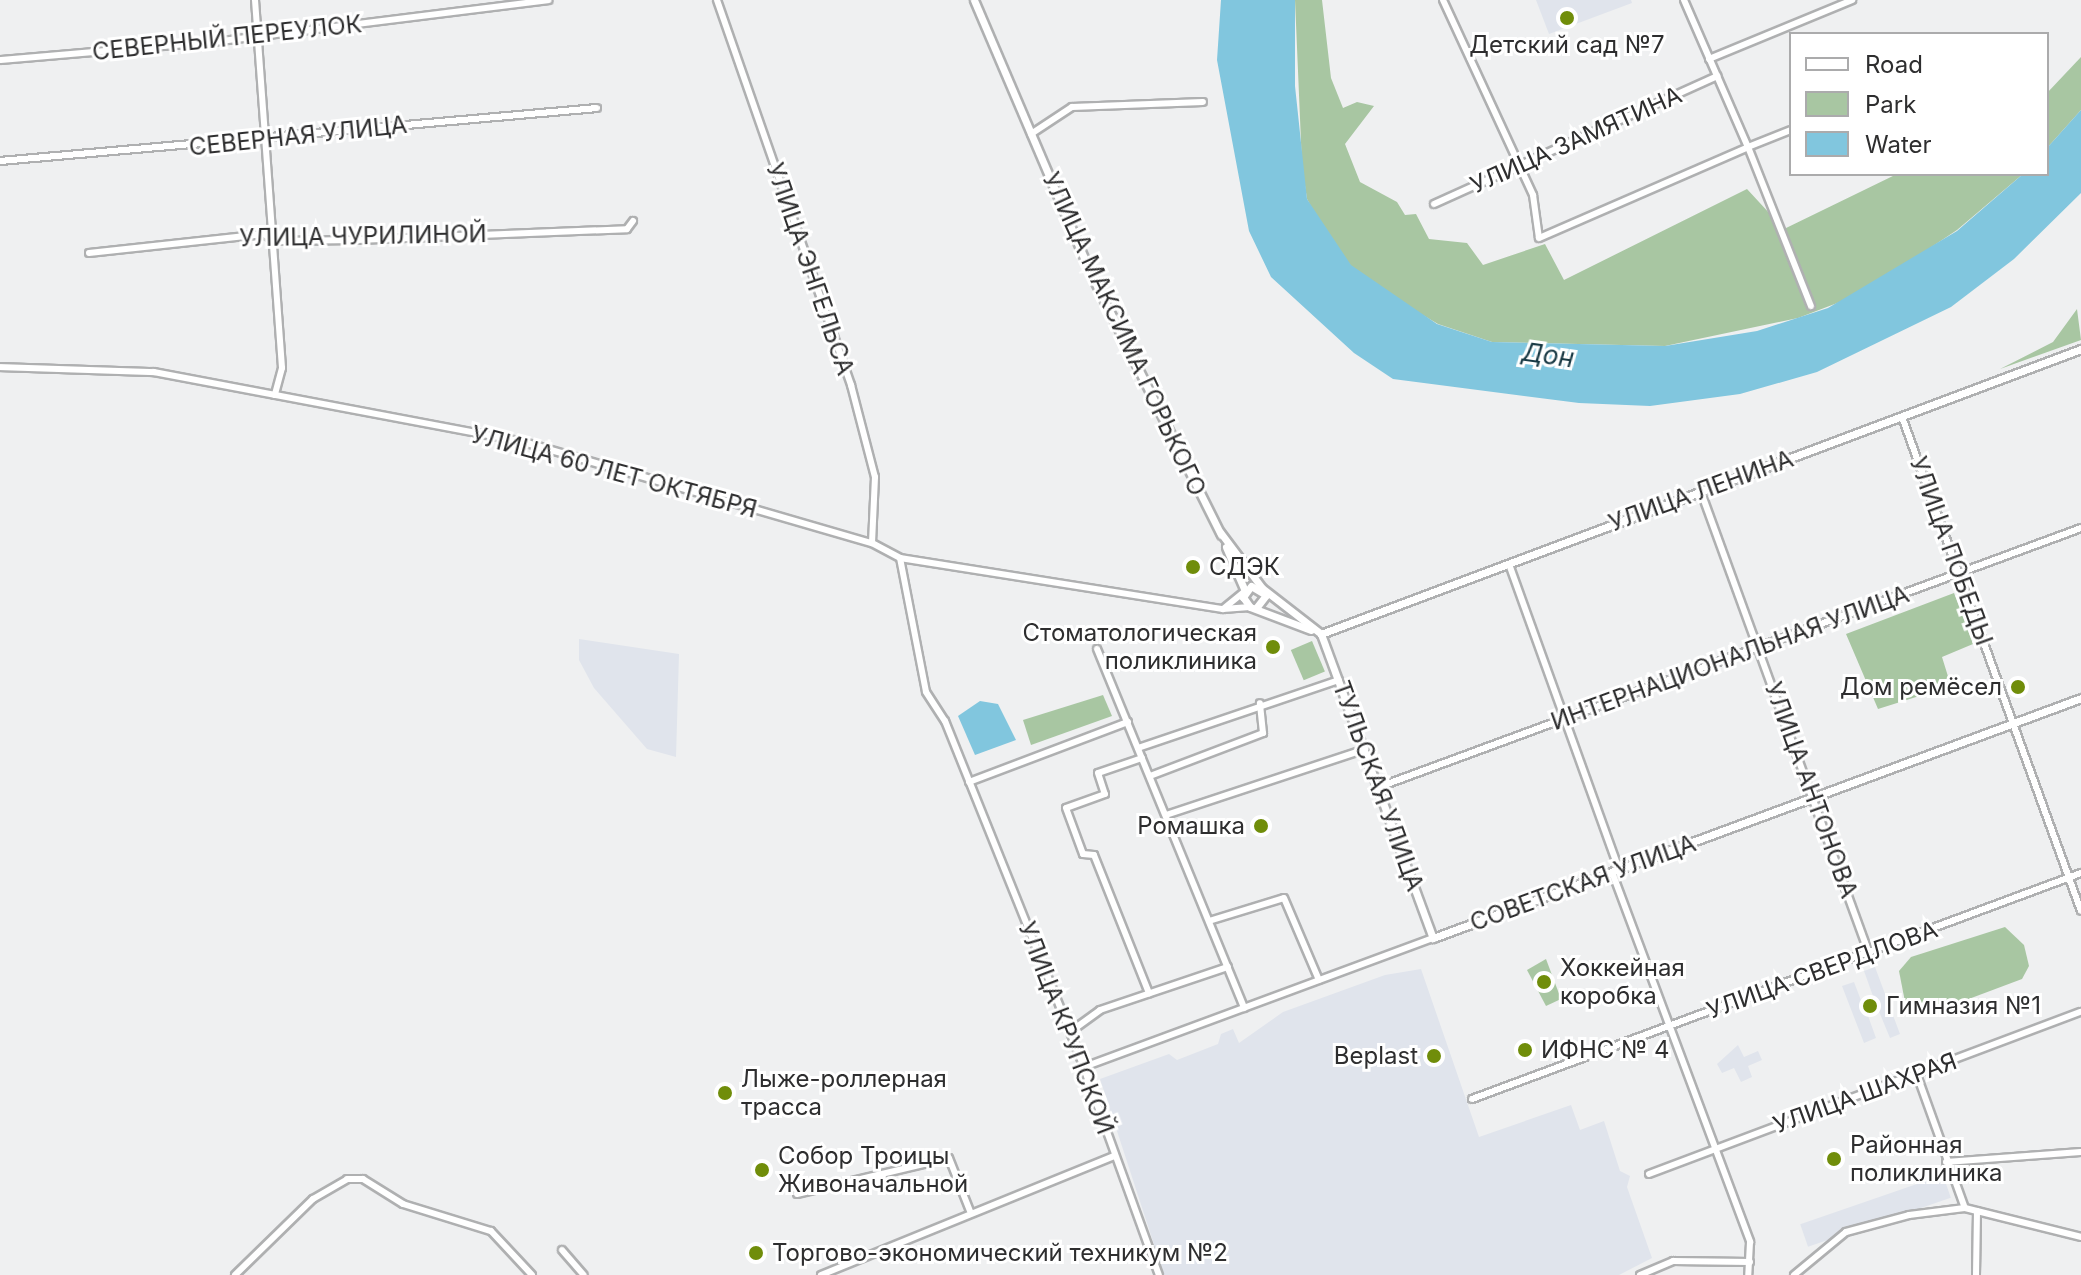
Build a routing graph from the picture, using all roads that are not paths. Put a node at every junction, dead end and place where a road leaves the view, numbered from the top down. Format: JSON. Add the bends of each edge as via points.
{"nodes":[{"id":1,"x":255,"y":0,"type":"edge"},
{"id":2,"x":548,"y":0,"type":"edge"},
{"id":3,"x":717,"y":0,"type":"edge"},
{"id":4,"x":974,"y":0,"type":"edge"},
{"id":5,"x":1443,"y":0,"type":"edge"},
{"id":6,"x":1684,"y":0,"type":"edge"},
{"id":7,"x":1852,"y":0,"type":"edge"},
{"id":8,"x":257,"y":35,"type":"junction"},
{"id":9,"x":1709,"y":59,"type":"junction"},
{"id":10,"x":0,"y":60,"type":"edge"},
{"id":11,"x":1717,"y":76,"type":"junction"},
{"id":12,"x":1203,"y":102,"type":"dead end"},
{"id":13,"x":597,"y":108,"type":"dead end"},
{"id":14,"x":1789,"y":131,"type":"edge"},
{"id":15,"x":1031,"y":134,"type":"junction"},
{"id":16,"x":265,"y":141,"type":"junction"},
{"id":17,"x":1748,"y":147,"type":"junction"},
{"id":18,"x":0,"y":161,"type":"edge"},
{"id":19,"x":1521,"y":166,"type":"junction"},
{"id":20,"x":1434,"y":204,"type":"dead end"},
{"id":21,"x":633,"y":221,"type":"dead end"},
{"id":22,"x":270,"y":237,"type":"junction"},
{"id":23,"x":89,"y":253,"type":"dead end"},
{"id":24,"x":1811,"y":306,"type":"dead end"},
{"id":25,"x":2081,"y":349,"type":"edge"},
{"id":26,"x":0,"y":367,"type":"edge"},
{"id":27,"x":275,"y":395,"type":"junction"},
{"id":28,"x":1902,"y":417,"type":"junction"},
{"id":29,"x":1701,"y":492,"type":"junction"},
{"id":30,"x":2081,"y":528,"type":"edge"},
{"id":31,"x":1220,"y":532,"type":"junction"},
{"id":32,"x":872,"y":543,"type":"junction"},
{"id":33,"x":900,"y":558,"type":"junction"},
{"id":34,"x":1509,"y":564,"type":"junction"},
{"id":35,"x":1960,"y":573,"type":"junction"},
{"id":36,"x":1262,"y":588,"type":"junction"},
{"id":37,"x":1245,"y":591,"type":"junction"},
{"id":38,"x":1253,"y":607,"type":"junction"},
{"id":39,"x":1223,"y":609,"type":"junction"},
{"id":40,"x":1321,"y":634,"type":"junction"},
{"id":41,"x":1759,"y":647,"type":"junction"},
{"id":42,"x":1097,"y":649,"type":"dead end"},
{"id":43,"x":1340,"y":680,"type":"junction"},
{"id":44,"x":2081,"y":698,"type":"edge"},
{"id":45,"x":1260,"y":703,"type":"junction"},
{"id":46,"x":1565,"y":719,"type":"junction"},
{"id":47,"x":1128,"y":722,"type":"junction"},
{"id":48,"x":2011,"y":723,"type":"junction"},
{"id":49,"x":1138,"y":748,"type":"junction"},
{"id":50,"x":1365,"y":749,"type":"junction"},
{"id":51,"x":1142,"y":758,"type":"junction"},
{"id":52,"x":1150,"y":776,"type":"junction"},
{"id":53,"x":969,"y":782,"type":"junction"},
{"id":54,"x":1379,"y":787,"type":"junction"},
{"id":55,"x":1815,"y":796,"type":"junction"},
{"id":56,"x":1166,"y":815,"type":"junction"},
{"id":57,"x":1616,"y":871,"type":"junction"},
{"id":58,"x":2081,"y":873,"type":"edge"},
{"id":59,"x":2069,"y":878,"type":"junction"},
{"id":60,"x":2081,"y":911,"type":"edge"},
{"id":61,"x":1209,"y":921,"type":"junction"},
{"id":62,"x":1433,"y":938,"type":"junction"},
{"id":63,"x":1869,"y":954,"type":"junction"},
{"id":64,"x":1228,"y":967,"type":"junction"},
{"id":65,"x":1319,"y":980,"type":"junction"},
{"id":66,"x":1149,"y":993,"type":"junction"},
{"id":67,"x":1244,"y":1008,"type":"junction"},
{"id":68,"x":2081,"y":1012,"type":"edge"},
{"id":69,"x":1669,"y":1024,"type":"junction"},
{"id":70,"x":1070,"y":1032,"type":"junction"},
{"id":71,"x":1084,"y":1067,"type":"junction"},
{"id":72,"x":1917,"y":1075,"type":"junction"},
{"id":73,"x":1472,"y":1099,"type":"dead end"},
{"id":74,"x":1715,"y":1149,"type":"junction"},
{"id":75,"x":2081,"y":1152,"type":"edge"},
{"id":76,"x":1114,"y":1156,"type":"junction"},
{"id":77,"x":1946,"y":1162,"type":"junction"},
{"id":78,"x":1649,"y":1174,"type":"dead end"},
{"id":79,"x":797,"y":1194,"type":"dead end"},
{"id":80,"x":1965,"y":1208,"type":"junction"},
{"id":81,"x":970,"y":1211,"type":"junction"},
{"id":82,"x":1977,"y":1211,"type":"junction"},
{"id":83,"x":2081,"y":1237,"type":"edge"},
{"id":84,"x":562,"y":1250,"type":"dead end"},
{"id":85,"x":1750,"y":1262,"type":"junction"},
{"id":86,"x":235,"y":1275,"type":"edge"},
{"id":87,"x":532,"y":1275,"type":"edge"},
{"id":88,"x":584,"y":1275,"type":"edge"},
{"id":89,"x":821,"y":1275,"type":"edge"},
{"id":90,"x":1159,"y":1275,"type":"edge"},
{"id":91,"x":1640,"y":1275,"type":"edge"},
{"id":92,"x":1748,"y":1275,"type":"edge"},
{"id":93,"x":1794,"y":1275,"type":"edge"},
{"id":94,"x":1976,"y":1275,"type":"edge"}],
"edges":[{"from":1,"to":8,"type":"street"},
{"from":2,"to":8,"type":"street","name":"СЕВЕРНЫЙ ПЕРЕУЛОК"},
{"from":3,"to":32,"type":"street","name":"УЛИЦА ЭНГЕЛЬСА","via":[[851,385],[875,477]]},
{"from":4,"to":15,"type":"main road","name":"УЛИЦА МАКСИМА ГОРЬКОГО"},
{"from":5,"to":19,"type":"street"},
{"from":6,"to":9,"type":"street"},
{"from":7,"to":9,"type":"street"},
{"from":8,"to":10,"type":"street","name":"СЕВЕРНЫЙ ПЕРЕУЛОК"},
{"from":8,"to":16,"type":"street"},
{"from":9,"to":11,"type":"street"},
{"from":11,"to":17,"type":"street"},
{"from":11,"to":19,"type":"street","name":"УЛИЦА ЗАМЯТИНА"},
{"from":12,"to":15,"type":"street","via":[[1072,107]]},
{"from":13,"to":16,"type":"street","name":"СЕВЕРНАЯ УЛИЦА"},
{"from":14,"to":17,"type":"street"},
{"from":15,"to":31,"type":"main road","name":"УЛИЦА МАКСИМА ГОРЬКОГО","via":[[1160,420]]},
{"from":16,"to":18,"type":"street","name":"СЕВЕРНАЯ УЛИЦА"},
{"from":16,"to":22,"type":"street"},
{"from":17,"to":19,"type":"street","via":[[1539,238],[1533,195]]},
{"from":17,"to":24,"type":"street"},
{"from":19,"to":20,"type":"street","name":"УЛИЦА ЗАМЯТИНА"},
{"from":21,"to":22,"type":"street","name":"УЛИЦА ЧУРИЛИНОЙ","via":[[627,229]]},
{"from":22,"to":23,"type":"street","name":"УЛИЦА ЧУРИЛИНОЙ"},
{"from":22,"to":27,"type":"street","via":[[282,368]]},
{"from":25,"to":28,"type":"main road","name":"УЛИЦА ЛЕНИНА"},
{"from":26,"to":27,"type":"street","name":"УЛИЦА 60 ЛЕТ ОКТЯБРЯ","via":[[154,372]]},
{"from":27,"to":32,"type":"street","name":"УЛИЦА 60 ЛЕТ ОКТЯБРЯ","via":[[520,441]]},
{"from":28,"to":29,"type":"main road","name":"УЛИЦА ЛЕНИНА"},
{"from":28,"to":35,"type":"street","name":"УЛИЦА ПОБЕДЫ"},
{"from":29,"to":34,"type":"main road","name":"УЛИЦА ЛЕНИНА"},
{"from":29,"to":41,"type":"street","name":"УЛИЦА АНТОНОВА"},
{"from":30,"to":35,"type":"street","name":"ИНТЕРНАЦИОНАЛЬНАЯ УЛИЦА"},
{"from":31,"to":36,"type":"main road","name":"УЛИЦА МАКСИМА ГОРЬКОГО"},
{"from":31,"to":37,"type":"main road","name":"УЛИЦА МАКСИМА ГОРЬКОГО"},
{"from":32,"to":33,"type":"street","name":"УЛИЦА 60 ЛЕТ ОКТЯБРЯ"},
{"from":33,"to":39,"type":"street","name":"УЛИЦА 60 ЛЕТ ОКТЯБРЯ"},
{"from":33,"to":53,"type":"street","name":"УЛИЦА КРУПСКОЙ","via":[[926,692],[945,721]]},
{"from":34,"to":40,"type":"main road","name":"УЛИЦА ЛЕНИНА"},
{"from":34,"to":46,"type":"street"},
{"from":35,"to":41,"type":"street","name":"ИНТЕРНАЦИОНАЛЬНАЯ УЛИЦА"},
{"from":35,"to":48,"type":"street","name":"УЛИЦА ПОБЕДЫ"},
{"from":36,"to":37,"type":"main road"},
{"from":36,"to":38,"type":"main road","via":[[1265,599]]},
{"from":36,"to":40,"type":"main road","name":"ТУЛЬСКАЯ УЛИЦА"},
{"from":37,"to":38,"type":"main road","name":"УЛИЦА МАКСИМА ГОРЬКОГО"},
{"from":37,"to":39,"type":"street"},
{"from":38,"to":39,"type":"street","name":"УЛИЦА 60 ЛЕТ ОКТЯБРЯ"},
{"from":38,"to":40,"type":"main road"},
{"from":40,"to":43,"type":"main road","name":"ТУЛЬСКАЯ УЛИЦА"},
{"from":41,"to":46,"type":"street","name":"ИНТЕРНАЦИОНАЛЬНАЯ УЛИЦА"},
{"from":41,"to":55,"type":"street","name":"УЛИЦА АНТОНОВА"},
{"from":42,"to":47,"type":"street"},
{"from":43,"to":45,"type":"street"},
{"from":43,"to":50,"type":"main road","name":"ТУЛЬСКАЯ УЛИЦА"},
{"from":44,"to":48,"type":"main road","name":"СОВЕТСКАЯ УЛИЦА"},
{"from":45,"to":49,"type":"street"},
{"from":45,"to":52,"type":"street","via":[[1263,733]]},
{"from":46,"to":54,"type":"street","name":"ИНТЕРНАЦИОНАЛЬНАЯ УЛИЦА"},
{"from":46,"to":57,"type":"street"},
{"from":47,"to":49,"type":"street"},
{"from":47,"to":53,"type":"street"},
{"from":48,"to":55,"type":"main road","name":"СОВЕТСКАЯ УЛИЦА"},
{"from":48,"to":59,"type":"street","name":"УЛИЦА ПОБЕДЫ"},
{"from":49,"to":51,"type":"street"},
{"from":50,"to":54,"type":"main road","name":"ТУЛЬСКАЯ УЛИЦА"},
{"from":50,"to":56,"type":"street"},
{"from":51,"to":52,"type":"street"},
{"from":51,"to":66,"type":"street","via":[[1098,773],[1105,794],[1066,808],[1083,854],[1094,855]]},
{"from":52,"to":56,"type":"street"},
{"from":53,"to":70,"type":"street","name":"УЛИЦА КРУПСКОЙ"},
{"from":54,"to":62,"type":"main road","name":"ТУЛЬСКАЯ УЛИЦА"},
{"from":55,"to":57,"type":"main road","name":"СОВЕТСКАЯ УЛИЦА"},
{"from":55,"to":63,"type":"street","name":"УЛИЦА АНТОНОВА"},
{"from":56,"to":61,"type":"street"},
{"from":57,"to":62,"type":"main road","name":"СОВЕТСКАЯ УЛИЦА"},
{"from":57,"to":69,"type":"street"},
{"from":58,"to":59,"type":"street","name":"УЛИЦА СВЕРДЛОВА"},
{"from":59,"to":60,"type":"street","name":"УЛИЦА ПОБЕДЫ"},
{"from":59,"to":63,"type":"street","name":"УЛИЦА СВЕРДЛОВА"},
{"from":61,"to":64,"type":"street"},
{"from":61,"to":65,"type":"street","via":[[1284,898]]},
{"from":62,"to":65,"type":"street","name":"СОВЕТСКАЯ УЛИЦА"},
{"from":63,"to":69,"type":"street","name":"УЛИЦА СВЕРДЛОВА"},
{"from":64,"to":66,"type":"street"},
{"from":64,"to":67,"type":"street"},
{"from":65,"to":67,"type":"street","name":"СОВЕТСКАЯ УЛИЦА"},
{"from":66,"to":70,"type":"street","via":[[1100,1010]]},
{"from":67,"to":71,"type":"street","name":"СОВЕТСКАЯ УЛИЦА"},
{"from":68,"to":72,"type":"street","name":"УЛИЦА ШАХРАЯ"},
{"from":69,"to":73,"type":"street","name":"УЛИЦА СВЕРДЛОВА"},
{"from":69,"to":74,"type":"street"},
{"from":70,"to":71,"type":"street","name":"УЛИЦА КРУПСКОЙ"},
{"from":71,"to":76,"type":"street","name":"УЛИЦА КРУПСКОЙ"},
{"from":72,"to":74,"type":"street","name":"УЛИЦА ШАХРАЯ"},
{"from":72,"to":77,"type":"street"},
{"from":74,"to":78,"type":"street","name":"УЛИЦА ШАХРАЯ"},
{"from":74,"to":85,"type":"street","via":[[1750,1242]]},
{"from":75,"to":77,"type":"street"},
{"from":76,"to":81,"type":"street"},
{"from":76,"to":90,"type":"street","name":"УЛИЦА КРУПСКОЙ"},
{"from":77,"to":80,"type":"street"},
{"from":79,"to":81,"type":"street","via":[[949,1158]]},
{"from":80,"to":82,"type":"street"},
{"from":80,"to":93,"type":"street","via":[[1869,1223],[1846,1232]]},
{"from":81,"to":89,"type":"street"},
{"from":82,"to":83,"type":"street"},
{"from":82,"to":94,"type":"street"},
{"from":84,"to":88,"type":"street"},
{"from":85,"to":91,"type":"street","via":[[1673,1261]]},
{"from":85,"to":92,"type":"street"},
{"from":86,"to":87,"type":"street","via":[[313,1199],[347,1179],[363,1179],[403,1204],[491,1231]]}]}
